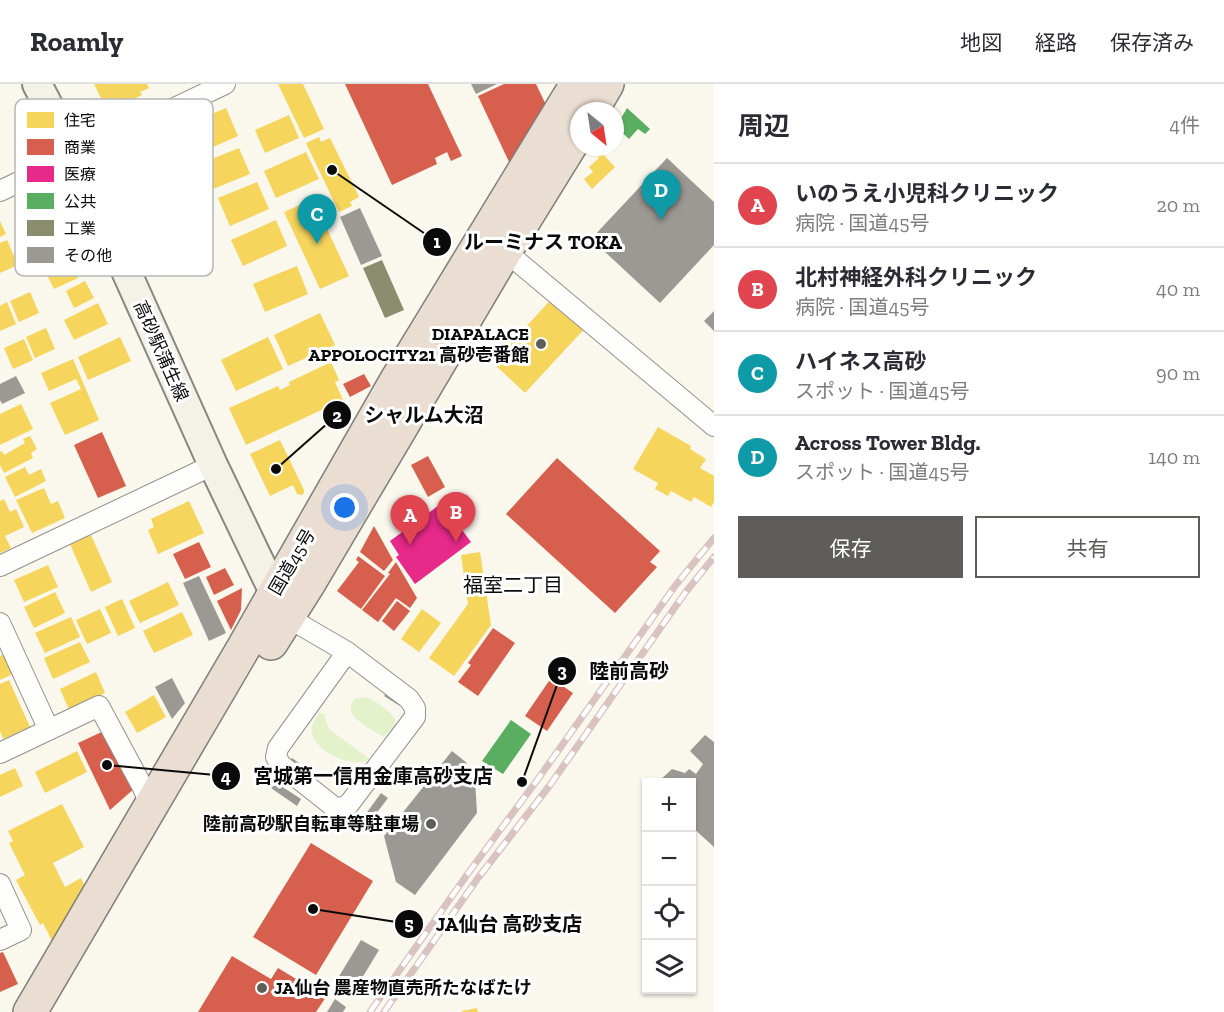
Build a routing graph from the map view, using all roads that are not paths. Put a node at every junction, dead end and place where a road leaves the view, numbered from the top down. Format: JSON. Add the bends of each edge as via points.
{"nodes":[{"id":1,"x":38,"y":84,"type":"edge"},
{"id":2,"x":578,"y":84,"type":"edge"},
{"id":3,"x":607,"y":84,"type":"edge"},
{"id":4,"x":219,"y":85,"type":"edge"},
{"id":5,"x":46,"y":99,"type":"edge"},
{"id":6,"x":190,"y":99,"type":"edge"},
{"id":7,"x":596,"y":102,"type":"edge"},
{"id":8,"x":570,"y":146,"type":"edge"},
{"id":9,"x":15,"y":184,"type":"edge"},
{"id":10,"x":0,"y":191,"type":"edge"},
{"id":11,"x":505,"y":251,"type":"junction"},
{"id":12,"x":128,"y":276,"type":"edge"},
{"id":13,"x":714,"y":426,"type":"edge"},
{"id":14,"x":213,"y":465,"type":"junction"},
{"id":15,"x":0,"y":566,"type":"edge"},
{"id":16,"x":280,"y":605,"type":"junction"},
{"id":17,"x":0,"y":623,"type":"edge"},
{"id":18,"x":347,"y":652,"type":"junction"},
{"id":19,"x":49,"y":730,"type":"junction"},
{"id":20,"x":0,"y":753,"type":"edge"},
{"id":21,"x":151,"y":806,"type":"junction"},
{"id":22,"x":0,"y":884,"type":"edge"},
{"id":23,"x":0,"y":940,"type":"edge"},
{"id":24,"x":30,"y":1012,"type":"edge"},
{"id":25,"x":55,"y":1012,"type":"edge"}],
"edges":[{"from":1,"to":5,"type":"street","name":"高砂駅蒲生線"},
{"from":2,"to":16,"type":"highway","name":"国道45号","via":[[398,378]]},
{"from":3,"to":7,"type":"highway"},
{"from":4,"to":6,"type":"street"},
{"from":8,"to":11,"type":"highway","name":"国道45号"},
{"from":9,"to":10,"type":"street"},
{"from":11,"to":13,"type":"street"},
{"from":11,"to":16,"type":"highway","name":"国道45号","via":[[307,586]]},
{"from":12,"to":14,"type":"street","name":"高砂駅蒲生線"},
{"from":14,"to":15,"type":"street"},
{"from":14,"to":16,"type":"street","name":"高砂駅蒲生線"},
{"from":16,"to":18,"type":"street"},
{"from":16,"to":21,"type":"highway","name":"国道45号"},
{"from":16,"to":25,"type":"highway","name":"国道45号"},
{"from":17,"to":19,"type":"street"},
{"from":18,"to":18,"type":"street","via":[[409,699],[415,717],[350,804],[342,808],[334,807],[280,765],[276,757],[278,748]]},
{"from":19,"to":20,"type":"street"},
{"from":19,"to":21,"type":"street","via":[[99,706]]},
{"from":21,"to":24,"type":"highway","name":"国道45号"},
{"from":22,"to":23,"type":"street","via":[[21,930]]}]}
